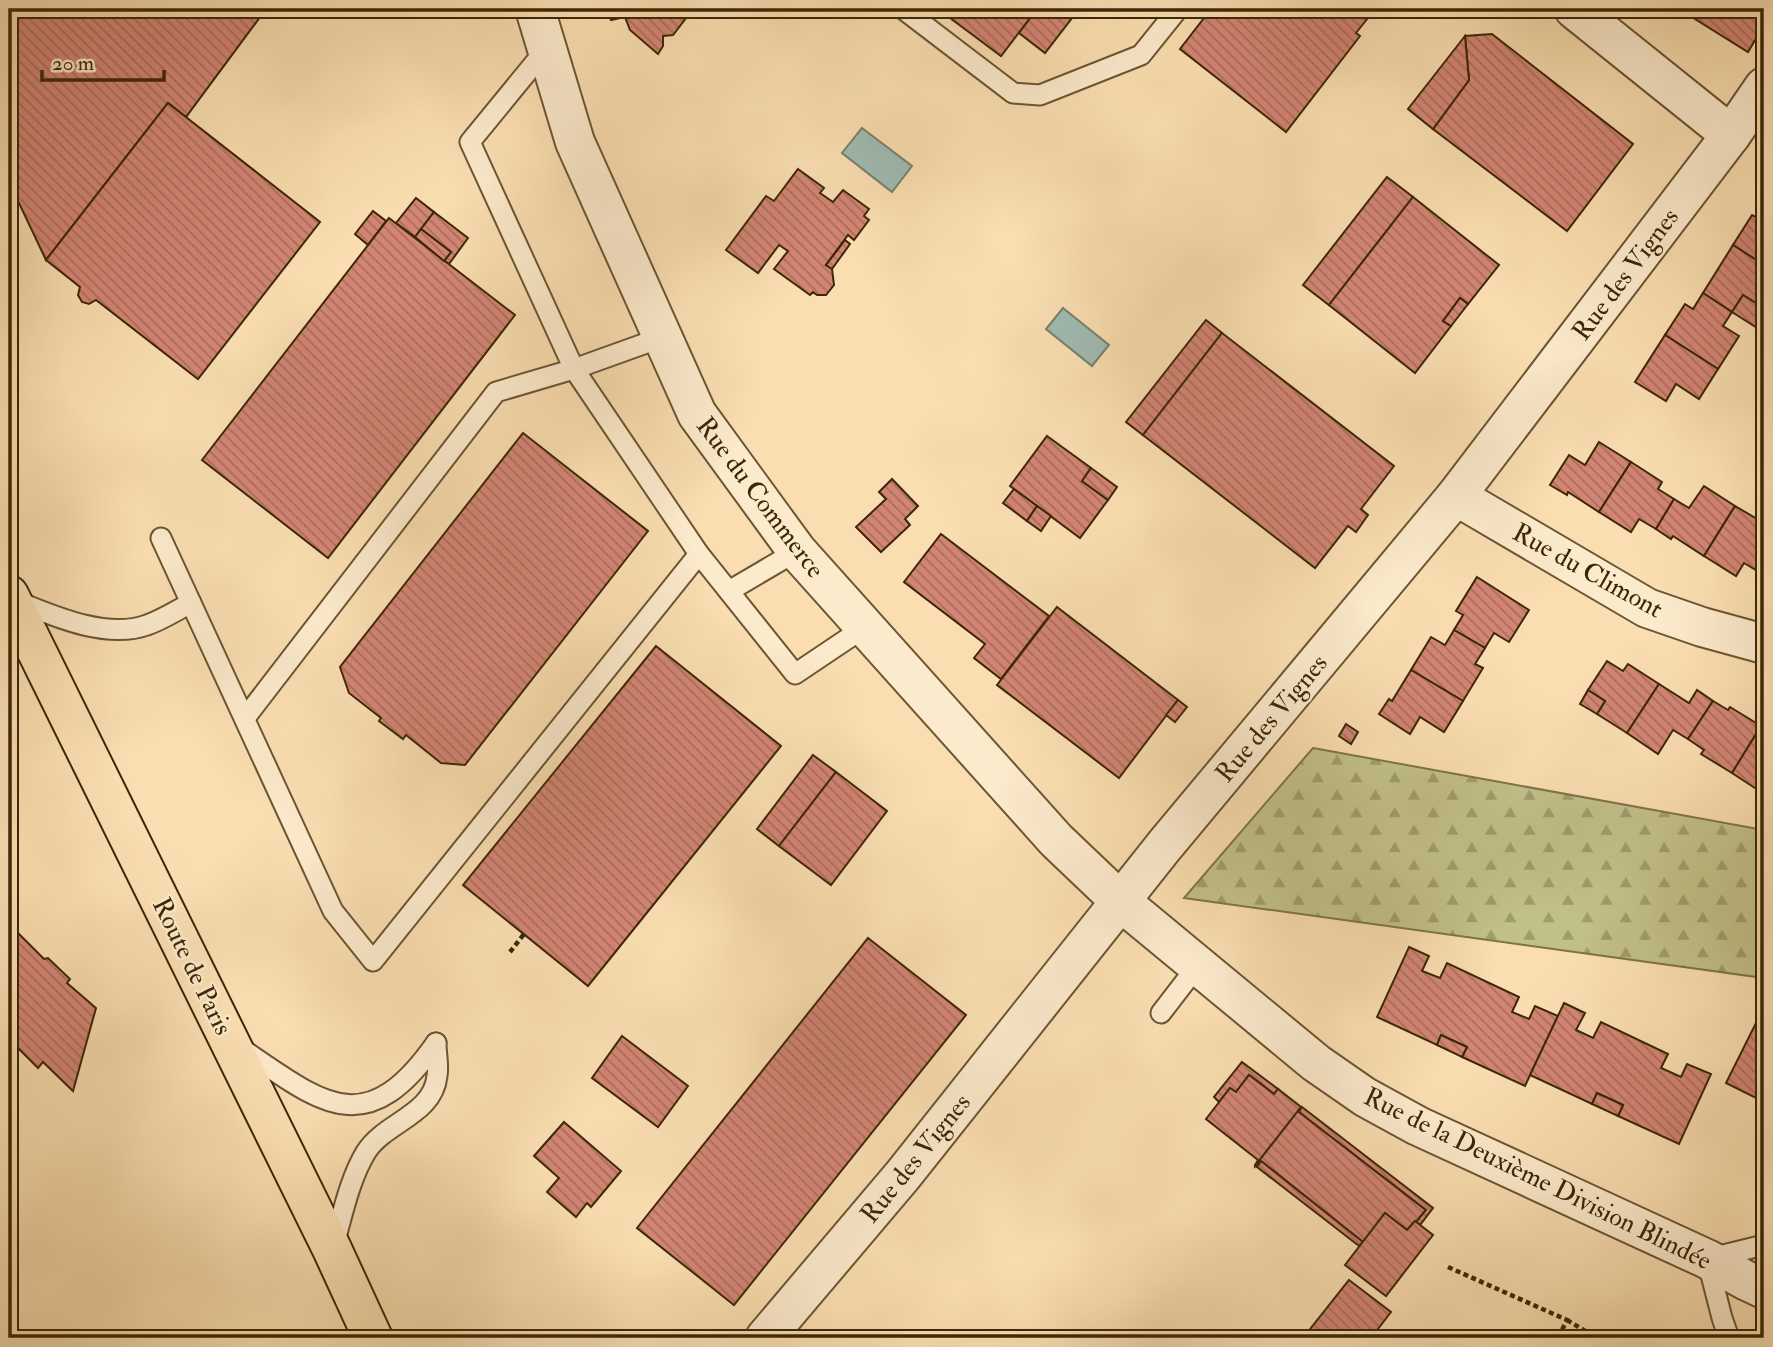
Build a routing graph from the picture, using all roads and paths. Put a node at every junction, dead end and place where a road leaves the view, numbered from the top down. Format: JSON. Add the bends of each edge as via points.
{"nodes":[{"id":1,"x":535,"y":9,"type":"edge"},
{"id":2,"x":903,"y":9,"type":"edge"},
{"id":3,"x":1178,"y":9,"type":"edge"},
{"id":4,"x":1574,"y":9,"type":"edge"},
{"id":5,"x":547,"y":48,"type":"junction"},
{"id":6,"x":1764,"y":87,"type":"edge"},
{"id":7,"x":1731,"y":135,"type":"junction"},
{"id":8,"x":663,"y":337,"type":"junction"},
{"id":9,"x":574,"y":369,"type":"junction"},
{"id":10,"x":1456,"y":496,"type":"junction"},
{"id":11,"x":161,"y":538,"type":"dead end"},
{"id":12,"x":797,"y":551,"type":"junction"},
{"id":13,"x":699,"y":554,"type":"junction"},
{"id":14,"x":729,"y":591,"type":"junction"},
{"id":15,"x":10,"y":597,"type":"edge"},
{"id":16,"x":191,"y":603,"type":"junction"},
{"id":17,"x":865,"y":627,"type":"junction"},
{"id":18,"x":1764,"y":645,"type":"edge"},
{"id":19,"x":245,"y":718,"type":"junction"},
{"id":20,"x":1120,"y":901,"type":"junction"},
{"id":21,"x":524,"y":934,"type":"dead end"},
{"id":22,"x":510,"y":952,"type":"dead end"},
{"id":23,"x":1198,"y":965,"type":"junction"},
{"id":24,"x":1161,"y":1013,"type":"dead end"},
{"id":25,"x":229,"y":1040,"type":"junction"},
{"id":26,"x":1764,"y":1245,"type":"edge"},
{"id":27,"x":332,"y":1249,"type":"junction"},
{"id":28,"x":1707,"y":1259,"type":"junction"},
{"id":29,"x":1448,"y":1267,"type":"dead end"},
{"id":30,"x":1764,"y":1289,"type":"edge"},
{"id":31,"x":1567,"y":1320,"type":"junction"},
{"id":32,"x":373,"y":1338,"type":"edge"},
{"id":33,"x":765,"y":1338,"type":"edge"},
{"id":34,"x":1558,"y":1338,"type":"edge"},
{"id":35,"x":1597,"y":1338,"type":"edge"},
{"id":36,"x":1729,"y":1338,"type":"edge"}],
"edges":[{"from":1,"to":5,"type":"street","name":"Rue du Commerce"},
{"from":2,"to":3,"type":"lane","via":[[1013,93],[1040,95],[1140,55]]},
{"from":4,"to":7,"type":"street"},
{"from":5,"to":8,"type":"street","name":"Rue du Commerce","via":[[575,142]]},
{"from":5,"to":9,"type":"lane","via":[[470,142]]},
{"from":6,"to":7,"type":"street","name":"Rue des Vignes"},
{"from":7,"to":10,"type":"street","name":"Rue des Vignes"},
{"from":8,"to":9,"type":"lane"},
{"from":8,"to":12,"type":"street","name":"Rue du Commerce","via":[[697,414]]},
{"from":9,"to":13,"type":"lane"},
{"from":9,"to":19,"type":"lane","via":[[496,392]]},
{"from":10,"to":18,"type":"street","name":"Rue du Climont","via":[[1647,608]]},
{"from":10,"to":20,"type":"street","name":"Rue des Vignes"},
{"from":11,"to":16,"type":"lane"},
{"from":12,"to":14,"type":"lane"},
{"from":12,"to":17,"type":"street","name":"Rue du Commerce"},
{"from":13,"to":14,"type":"lane"},
{"from":13,"to":19,"type":"lane","via":[[373,961],[333,911]]},
{"from":14,"to":17,"type":"lane","via":[[795,674]]},
{"from":15,"to":16,"type":"lane","via":[[65,621],[118,630],[146,626]]},
{"from":15,"to":25,"type":"main road","name":"Route de Paris"},
{"from":16,"to":19,"type":"lane"},
{"from":17,"to":20,"type":"street","name":"Rue du Commerce","via":[[1056,840]]},
{"from":20,"to":23,"type":"street","name":"Rue de la Deuxième Division Blindée"},
{"from":20,"to":33,"type":"street","name":"Rue des Vignes","via":[[903,1175]]},
{"from":21,"to":22,"type":"path"},
{"from":23,"to":24,"type":"lane"},
{"from":23,"to":28,"type":"street","name":"Rue de la Deuxième Division Blindée","via":[[1316,1063],[1365,1097],[1418,1126]]},
{"from":25,"to":27,"type":"main road","name":"Route de Paris"},
{"from":25,"to":27,"type":"lane","via":[[297,1086],[332,1102],[352,1105],[389,1094],[419,1068],[436,1043],[438,1074],[433,1092],[368,1149]]},
{"from":26,"to":28,"type":"lane"},
{"from":27,"to":32,"type":"main road","name":"Route de Paris"},
{"from":28,"to":30,"type":"street","name":"Rue de la Deuxième Division Blindée"},
{"from":28,"to":36,"type":"lane"},
{"from":29,"to":31,"type":"path"},
{"from":31,"to":34,"type":"path"},
{"from":31,"to":35,"type":"path"}]}
